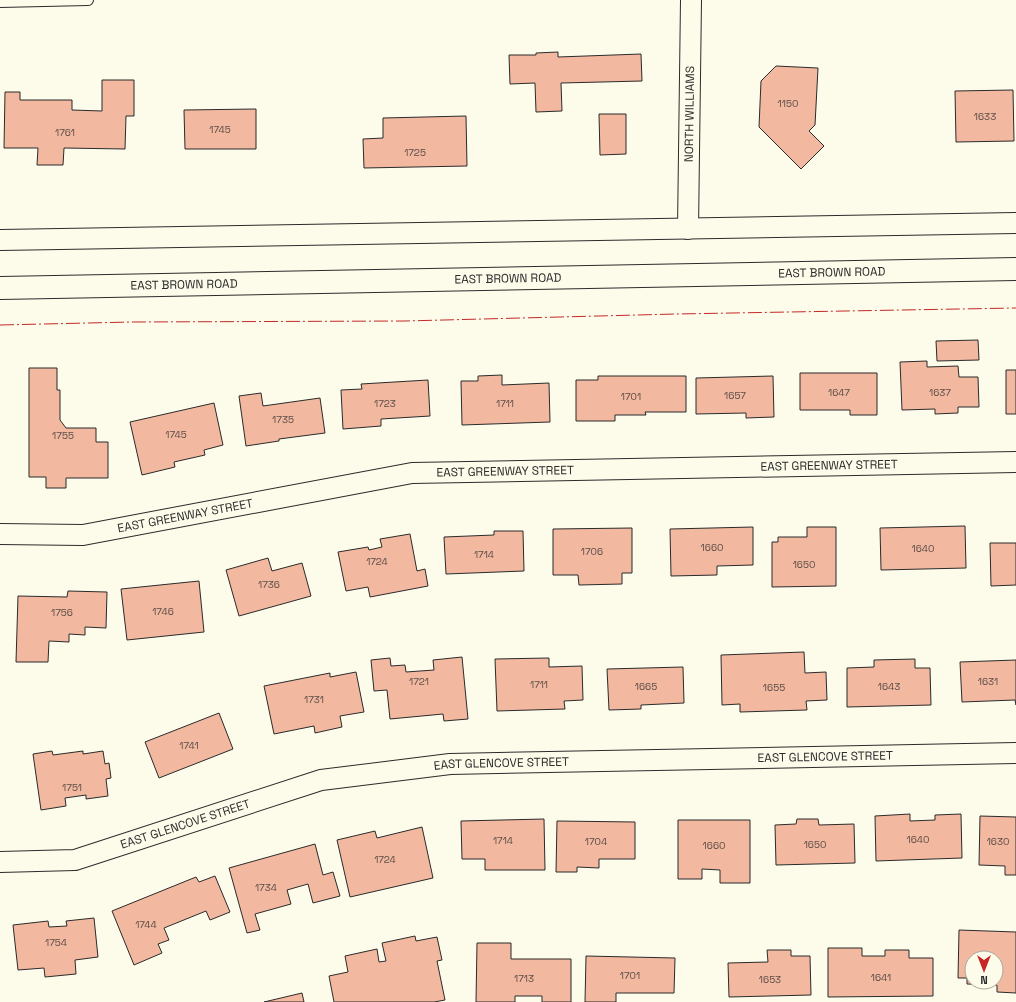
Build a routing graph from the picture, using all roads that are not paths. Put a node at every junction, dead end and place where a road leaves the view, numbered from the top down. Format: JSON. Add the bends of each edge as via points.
{"nodes":[{"id":1,"x":88,"y":0,"type":"edge"},
{"id":2,"x":691,"y":0,"type":"edge"},
{"id":3,"x":0,"y":2,"type":"edge"},
{"id":4,"x":1016,"y":223,"type":"edge"},
{"id":5,"x":688,"y":229,"type":"junction"},
{"id":6,"x":0,"y":240,"type":"edge"},
{"id":7,"x":1016,"y":269,"type":"edge"},
{"id":8,"x":0,"y":288,"type":"edge"},
{"id":9,"x":1016,"y":462,"type":"edge"},
{"id":10,"x":0,"y":534,"type":"edge"},
{"id":11,"x":1016,"y":753,"type":"edge"},
{"id":12,"x":0,"y":862,"type":"edge"}],
"edges":[{"from":1,"to":3,"type":"lane"},
{"from":2,"to":5,"type":"street","name":"NORTH WILLIAMS"},
{"from":4,"to":5,"type":"street"},
{"from":5,"to":6,"type":"street"},
{"from":7,"to":8,"type":"main road","name":"EAST BROWN ROAD"},
{"from":9,"to":10,"type":"street","name":"EAST GREENWAY STREET","via":[[412,473],[83,535]]},
{"from":11,"to":12,"type":"street","name":"EAST GLENCOVE STREET","via":[[450,764],[321,780],[75,860]]}]}
